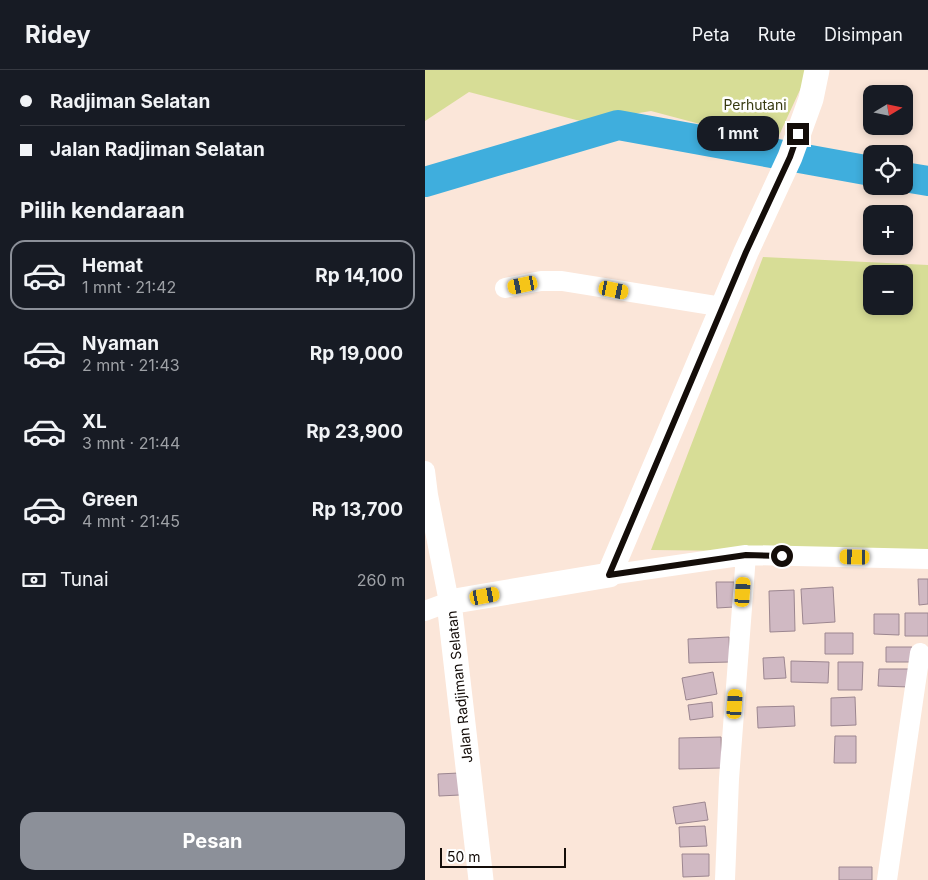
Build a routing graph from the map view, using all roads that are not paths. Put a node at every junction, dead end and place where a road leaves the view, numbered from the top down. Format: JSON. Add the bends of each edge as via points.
{"nodes":[{"id":1,"x":817,"y":70,"type":"edge"},
{"id":2,"x":505,"y":288,"type":"dead end"},
{"id":3,"x":723,"y":308,"type":"junction"},
{"id":4,"x":425,"y":471,"type":"edge"},
{"id":5,"x":746,"y":555,"type":"junction"},
{"id":6,"x":928,"y":559,"type":"edge"},
{"id":7,"x":609,"y":575,"type":"junction"},
{"id":8,"x":449,"y":602,"type":"junction"},
{"id":9,"x":425,"y":611,"type":"edge"},
{"id":10,"x":920,"y":653,"type":"dead end"},
{"id":11,"x":481,"y":880,"type":"edge"},
{"id":12,"x":725,"y":880,"type":"edge"},
{"id":13,"x":887,"y":880,"type":"edge"}],
"edges":[{"from":1,"to":3,"type":"street","via":[[811,99],[790,157]]},
{"from":2,"to":3,"type":"street","via":[[541,281],[562,281]]},
{"from":3,"to":7,"type":"street"},
{"from":4,"to":8,"type":"street"},
{"from":5,"to":6,"type":"street"},
{"from":5,"to":7,"type":"street"},
{"from":5,"to":12,"type":"street","via":[[729,779]]},
{"from":7,"to":8,"type":"street","name":"Jalan Radjiman Selatan"},
{"from":8,"to":9,"type":"street"},
{"from":8,"to":11,"type":"street","name":"Jalan Radjiman Selatan"},
{"from":10,"to":13,"type":"street"}]}
